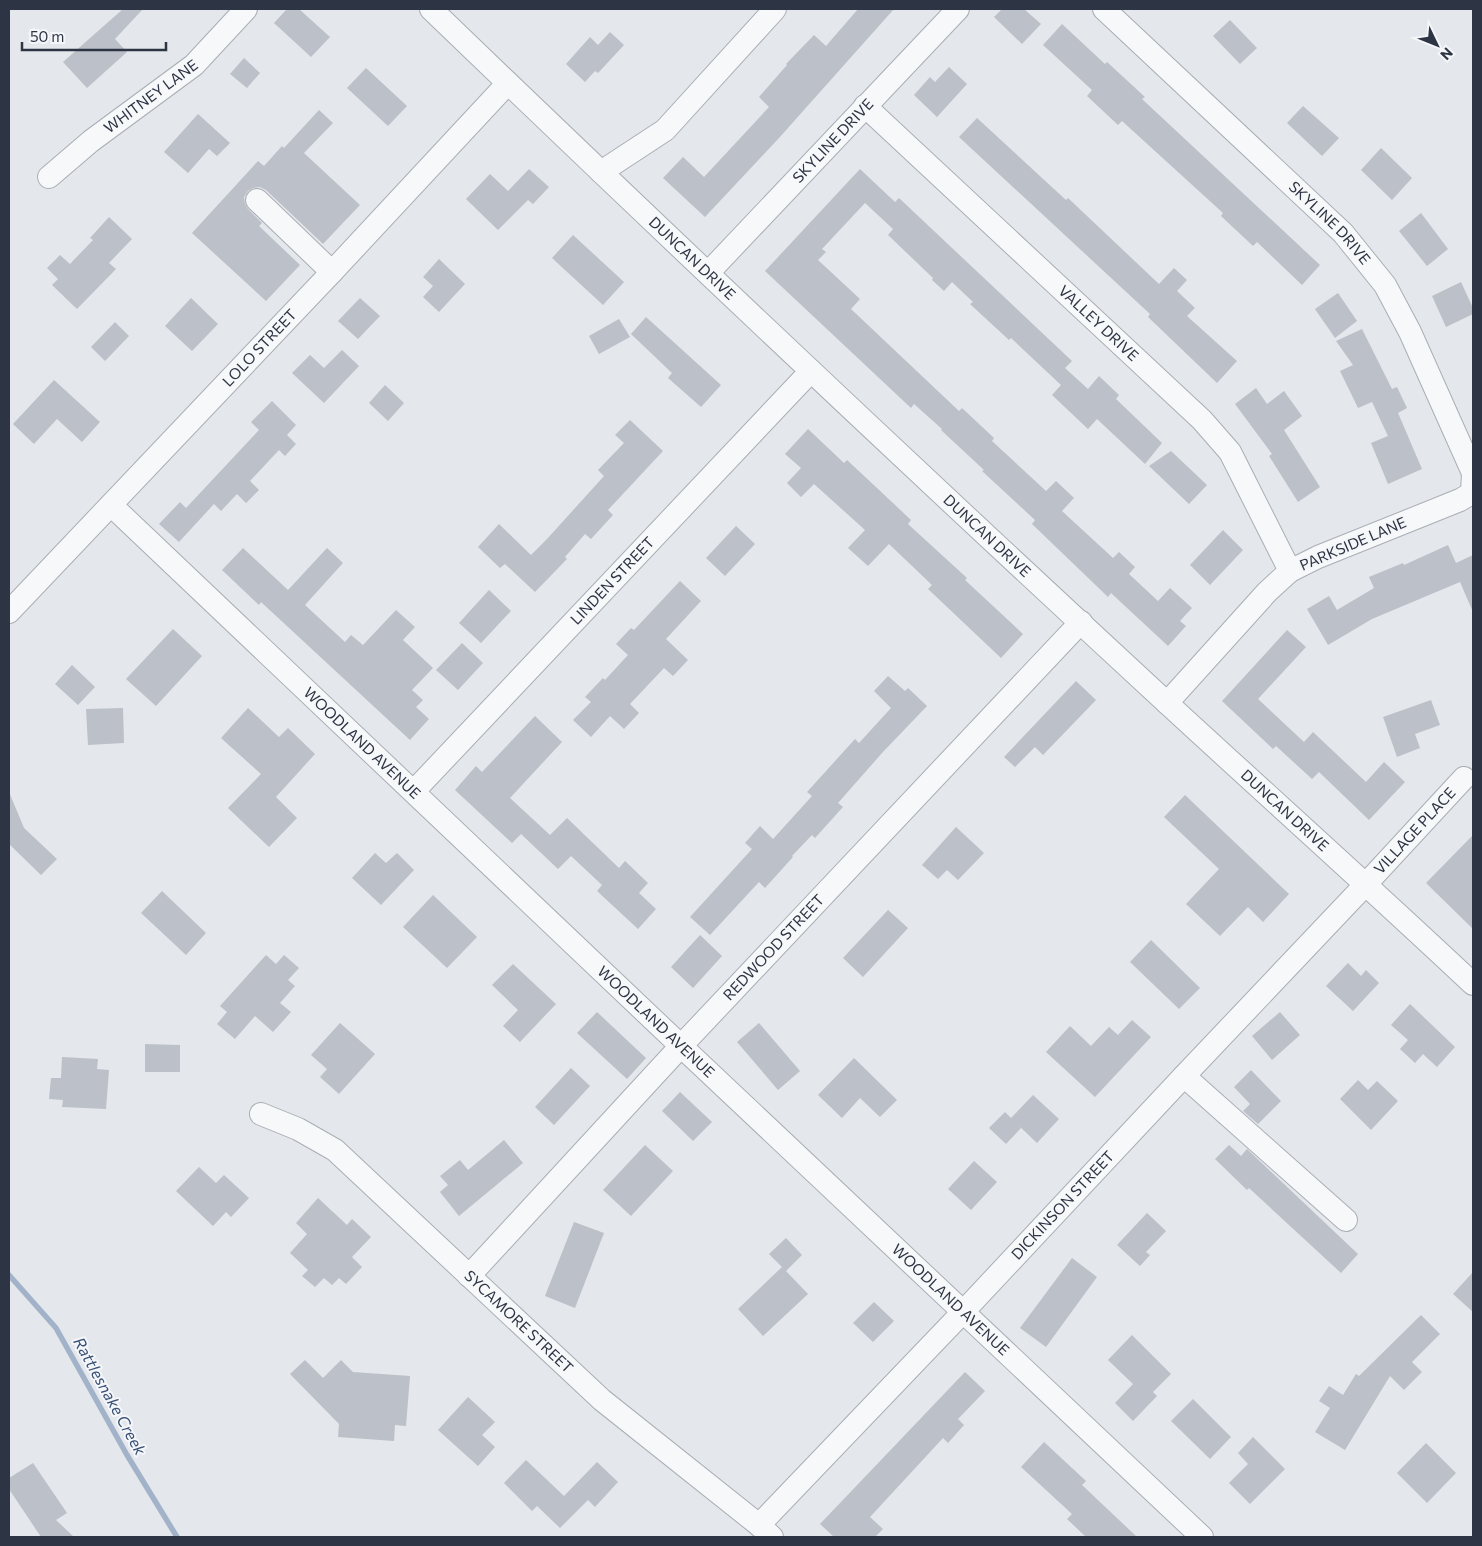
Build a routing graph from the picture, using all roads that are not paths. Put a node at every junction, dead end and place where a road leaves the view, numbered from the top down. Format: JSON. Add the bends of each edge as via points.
{"nodes":[{"id":1,"x":246,"y":9,"type":"edge"},
{"id":2,"x":431,"y":9,"type":"edge"},
{"id":3,"x":775,"y":9,"type":"edge"},
{"id":4,"x":958,"y":9,"type":"edge"},
{"id":5,"x":1104,"y":9,"type":"edge"},
{"id":6,"x":508,"y":83,"type":"junction"},
{"id":7,"x":865,"y":106,"type":"junction"},
{"id":8,"x":601,"y":172,"type":"junction"},
{"id":9,"x":49,"y":177,"type":"dead end"},
{"id":10,"x":257,"y":200,"type":"dead end"},
{"id":11,"x":332,"y":272,"type":"junction"},
{"id":12,"x":708,"y":273,"type":"junction"},
{"id":13,"x":811,"y":371,"type":"junction"},
{"id":14,"x":1472,"y":493,"type":"joint"},
{"id":15,"x":111,"y":505,"type":"junction"},
{"id":16,"x":1290,"y":571,"type":"junction"},
{"id":17,"x":9,"y":612,"type":"edge"},
{"id":18,"x":1081,"y":622,"type":"junction"},
{"id":19,"x":1167,"y":703,"type":"junction"},
{"id":20,"x":1464,"y":778,"type":"dead end"},
{"id":21,"x":414,"y":792,"type":"junction"},
{"id":22,"x":1366,"y":884,"type":"junction"},
{"id":23,"x":1473,"y":984,"type":"edge"},
{"id":24,"x":681,"y":1046,"type":"junction"},
{"id":25,"x":1184,"y":1076,"type":"junction"},
{"id":26,"x":261,"y":1114,"type":"dead end"},
{"id":27,"x":1346,"y":1220,"type":"dead end"},
{"id":28,"x":469,"y":1276,"type":"junction"},
{"id":29,"x":963,"y":1312,"type":"junction"},
{"id":30,"x":766,"y":1531,"type":"edge"},
{"id":31,"x":1202,"y":1537,"type":"edge"}],
"edges":[{"from":1,"to":9,"type":"street","name":"WHITNEY LANE","via":[[194,65],[91,140]]},
{"from":2,"to":6,"type":"street","name":"DUNCAN DRIVE"},
{"from":3,"to":8,"type":"street","via":[[665,130]]},
{"from":4,"to":7,"type":"street","name":"SKYLINE DRIVE"},
{"from":5,"to":14,"type":"street","name":"SKYLINE DRIVE","via":[[1343,233],[1385,285],[1410,332],[1473,472]]},
{"from":6,"to":8,"type":"street","name":"DUNCAN DRIVE"},
{"from":6,"to":11,"type":"street","name":"LOLO STREET"},
{"from":7,"to":12,"type":"street","name":"SKYLINE DRIVE"},
{"from":7,"to":16,"type":"street","name":"VALLEY DRIVE","via":[[1202,420],[1230,452]]},
{"from":8,"to":12,"type":"street","name":"DUNCAN DRIVE"},
{"from":10,"to":11,"type":"street"},
{"from":11,"to":15,"type":"street","name":"LOLO STREET"},
{"from":12,"to":13,"type":"street","name":"DUNCAN DRIVE"},
{"from":13,"to":18,"type":"street","name":"DUNCAN DRIVE"},
{"from":13,"to":21,"type":"street","name":"LINDEN STREET"},
{"from":14,"to":16,"type":"street","name":"PARKSIDE LANE"},
{"from":15,"to":17,"type":"street","name":"LOLO STREET"},
{"from":15,"to":21,"type":"street","name":"WOODLAND AVENUE"},
{"from":16,"to":19,"type":"street","name":"PARKSIDE LANE","via":[[1267,592]]},
{"from":18,"to":19,"type":"street","name":"DUNCAN DRIVE"},
{"from":18,"to":24,"type":"street","name":"REDWOOD STREET"},
{"from":19,"to":22,"type":"street","name":"DUNCAN DRIVE"},
{"from":20,"to":22,"type":"street","name":"VILLAGE PLACE"},
{"from":21,"to":24,"type":"street","name":"WOODLAND AVENUE"},
{"from":22,"to":23,"type":"street","name":"DUNCAN DRIVE"},
{"from":22,"to":25,"type":"street","name":"DICKINSON STREET"},
{"from":24,"to":28,"type":"street","name":"REDWOOD STREET"},
{"from":24,"to":29,"type":"street","name":"WOODLAND AVENUE"},
{"from":25,"to":27,"type":"street"},
{"from":25,"to":29,"type":"street","name":"DICKINSON STREET"},
{"from":26,"to":28,"type":"street","name":"SYCAMORE STREET","via":[[298,1129],[335,1150]]},
{"from":28,"to":30,"type":"street","name":"SYCAMORE STREET","via":[[602,1400]]},
{"from":29,"to":30,"type":"street","name":"DICKINSON STREET"},
{"from":29,"to":31,"type":"street","name":"WOODLAND AVENUE"}]}
